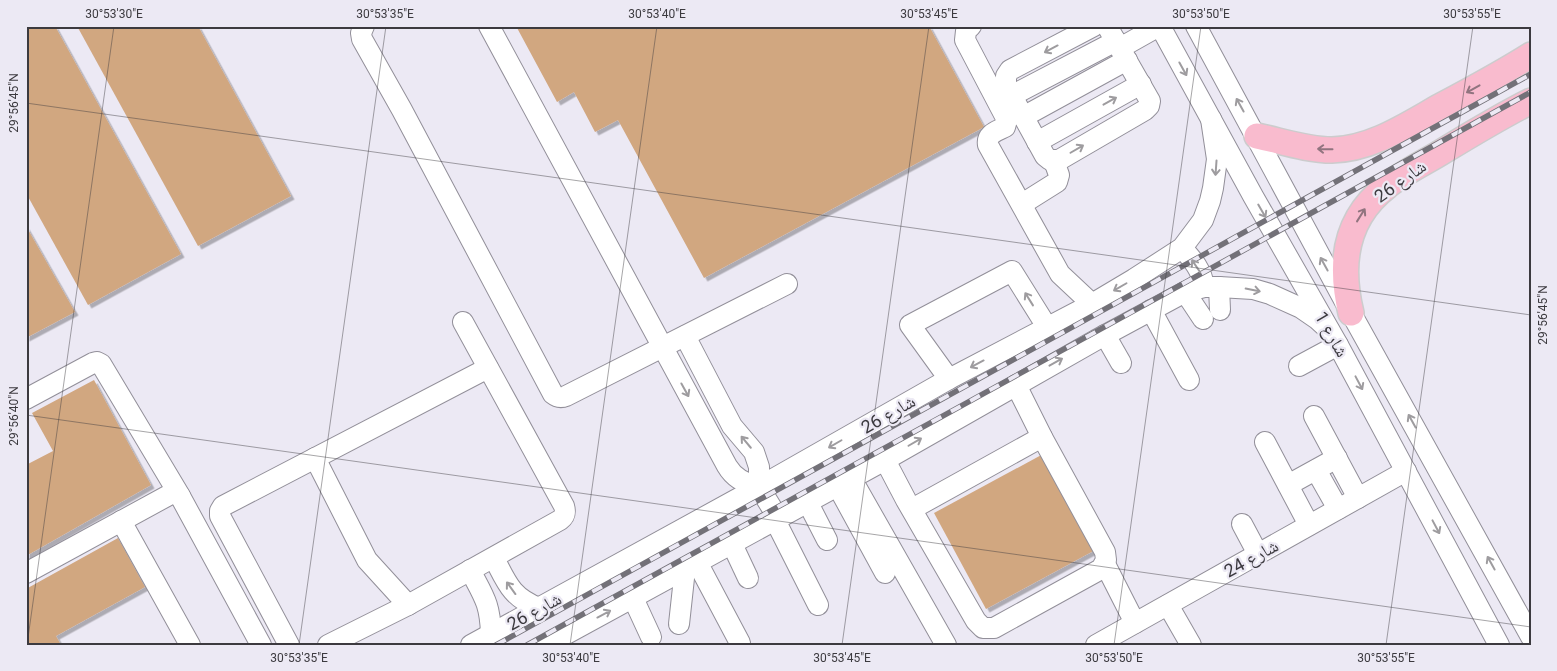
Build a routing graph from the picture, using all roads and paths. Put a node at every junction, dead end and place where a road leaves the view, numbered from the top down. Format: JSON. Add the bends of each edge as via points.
{"nodes":[{"id":1,"x":364,"y":26,"type":"edge"},
{"id":2,"x":489,"y":26,"type":"edge"},
{"id":3,"x":971,"y":26,"type":"edge"},
{"id":4,"x":1094,"y":26,"type":"edge"},
{"id":5,"x":1159,"y":26,"type":"edge"},
{"id":6,"x":1196,"y":26,"type":"edge"},
{"id":7,"x":1117,"y":44,"type":"edge"},
{"id":8,"x":1531,"y":56,"type":"edge"},
{"id":9,"x":1506,"y":71,"type":"junction"},
{"id":10,"x":1141,"y":84,"type":"junction"},
{"id":11,"x":1011,"y":96,"type":"junction"},
{"id":12,"x":1524,"y":104,"type":"edge"},
{"id":13,"x":1024,"y":117,"type":"junction"},
{"id":14,"x":1211,"y":119,"type":"junction"},
{"id":15,"x":1257,"y":136,"type":"junction"},
{"id":16,"x":1037,"y":142,"type":"junction"},
{"id":17,"x":1054,"y":161,"type":"junction"},
{"id":18,"x":1022,"y":204,"type":"junction"},
{"id":19,"x":1182,"y":248,"type":"junction"},
{"id":20,"x":787,"y":284,"type":"dead end"},
{"id":21,"x":1203,"y":288,"type":"junction"},
{"id":22,"x":1092,"y":304,"type":"junction"},
{"id":23,"x":1145,"y":313,"type":"junction"},
{"id":24,"x":1351,"y":313,"type":"junction"},
{"id":25,"x":463,"y":322,"type":"dead end"},
{"id":26,"x":1047,"y":327,"type":"junction"},
{"id":27,"x":684,"y":336,"type":"junction"},
{"id":28,"x":1101,"y":337,"type":"junction"},
{"id":29,"x":1334,"y":338,"type":"junction"},
{"id":30,"x":1156,"y":344,"type":"dead end"},
{"id":31,"x":662,"y":348,"type":"junction"},
{"id":32,"x":1116,"y":366,"type":"dead end"},
{"id":33,"x":1299,"y":366,"type":"dead end"},
{"id":34,"x":488,"y":368,"type":"junction"},
{"id":35,"x":949,"y":379,"type":"junction"},
{"id":36,"x":1189,"y":380,"type":"dead end"},
{"id":37,"x":1016,"y":385,"type":"junction"},
{"id":38,"x":26,"y":400,"type":"edge"},
{"id":39,"x":1314,"y":416,"type":"dead end"},
{"id":40,"x":1042,"y":437,"type":"junction"},
{"id":41,"x":1265,"y":442,"type":"dead end"},
{"id":42,"x":314,"y":458,"type":"junction"},
{"id":43,"x":1337,"y":458,"type":"junction"},
{"id":44,"x":885,"y":460,"type":"junction"},
{"id":45,"x":1316,"y":470,"type":"junction"},
{"id":46,"x":1406,"y":471,"type":"junction"},
{"id":47,"x":844,"y":481,"type":"junction"},
{"id":48,"x":759,"y":487,"type":"junction"},
{"id":49,"x":1287,"y":494,"type":"junction"},
{"id":50,"x":180,"y":496,"type":"junction"},
{"id":51,"x":1358,"y":498,"type":"junction"},
{"id":52,"x":807,"y":501,"type":"junction"},
{"id":53,"x":912,"y":509,"type":"junction"},
{"id":54,"x":1338,"y":509,"type":"junction"},
{"id":55,"x":121,"y":521,"type":"junction"},
{"id":56,"x":772,"y":521,"type":"junction"},
{"id":57,"x":1242,"y":524,"type":"dead end"},
{"id":58,"x":1305,"y":528,"type":"junction"},
{"id":59,"x":827,"y":540,"type":"dead end"},
{"id":60,"x":732,"y":544,"type":"junction"},
{"id":61,"x":1258,"y":554,"type":"junction"},
{"id":62,"x":494,"y":558,"type":"junction"},
{"id":63,"x":1105,"y":564,"type":"junction"},
{"id":64,"x":691,"y":566,"type":"junction"},
{"id":65,"x":470,"y":570,"type":"junction"},
{"id":66,"x":884,"y":572,"type":"dead end"},
{"id":67,"x":26,"y":573,"type":"edge"},
{"id":68,"x":748,"y":578,"type":"dead end"},
{"id":69,"x":1505,"y":589,"type":"junction"},
{"id":70,"x":633,"y":598,"type":"junction"},
{"id":71,"x":1477,"y":603,"type":"junction"},
{"id":72,"x":1168,"y":604,"type":"junction"},
{"id":73,"x":408,"y":605,"type":"junction"},
{"id":74,"x":540,"y":608,"type":"junction"},
{"id":75,"x":812,"y":608,"type":"dead end"},
{"id":76,"x":1135,"y":623,"type":"junction"},
{"id":77,"x":679,"y":624,"type":"dead end"},
{"id":78,"x":491,"y":634,"type":"junction"},
{"id":79,"x":651,"y":637,"type":"dead end"},
{"id":80,"x":1531,"y":637,"type":"edge"},
{"id":81,"x":575,"y":638,"type":"edge"},
{"id":82,"x":740,"y":643,"type":"dead end"},
{"id":83,"x":190,"y":645,"type":"edge"},
{"id":84,"x":261,"y":645,"type":"edge"},
{"id":85,"x":289,"y":645,"type":"edge"},
{"id":86,"x":328,"y":645,"type":"edge"},
{"id":87,"x":471,"y":645,"type":"edge"},
{"id":88,"x":546,"y":645,"type":"edge"},
{"id":89,"x":946,"y":645,"type":"edge"},
{"id":90,"x":1096,"y":645,"type":"edge"},
{"id":91,"x":1190,"y":645,"type":"edge"},
{"id":92,"x":1499,"y":645,"type":"edge"}],
"edges":[{"from":1,"to":31,"type":"street","via":[[362,39],[554,394],[561,398]]},
{"from":2,"to":31,"type":"street"},
{"from":3,"to":18,"type":"street","via":[[966,30],[965,40],[1007,120],[1005,127],[989,136],[988,145]]},
{"from":4,"to":11,"type":"street","one_way":true,"via":[[1010,70],[1005,80]]},
{"from":5,"to":7,"type":"street"},
{"from":5,"to":14,"type":"street","name":"شارع 1","one_way":true},
{"from":15,"to":6,"type":"street","name":"شارع 1","one_way":true},
{"from":7,"to":10,"type":"street"},
{"from":7,"to":11,"type":"street"},
{"from":7,"to":13,"type":"street"},
{"from":8,"to":9,"type":"main road"},
{"from":9,"to":12,"type":"main road","via":[[1500,90],[1502,102],[1508,106]]},
{"from":9,"to":15,"type":"main road","one_way":true,"via":[[1365,144],[1315,149]]},
{"from":16,"to":10,"type":"street","one_way":true},
{"from":17,"to":10,"type":"street","one_way":true,"via":[[1147,109],[1150,101]]},
{"from":11,"to":13,"type":"street"},
{"from":24,"to":12,"type":"main road","name":"شارع 26","one_way":true,"via":[[1346,293],[1346,252],[1356,223],[1369,203],[1399,177]]},
{"from":13,"to":16,"type":"street"},
{"from":14,"to":19,"type":"street","name":"شارع 26","one_way":true,"via":[[1216,160],[1212,195],[1203,220]]},
{"from":14,"to":29,"type":"street","name":"شارع 1","one_way":true},
{"from":24,"to":15,"type":"street","name":"شارع 1","one_way":true},
{"from":16,"to":17,"type":"street","via":[[1047,158]]},
{"from":17,"to":18,"type":"street","via":[[1059,176],[1057,182]]},
{"from":18,"to":22,"type":"street","via":[[1060,274]]},
{"from":21,"to":19,"type":"street","one_way":true,"via":[[1200,268]]},
{"from":19,"to":22,"type":"street","name":"شارع 26","one_way":true},
{"from":20,"to":27,"type":"street"},
{"from":21,"to":21,"type":"street","via":[[1211,315]]},
{"from":21,"to":23,"type":"street","name":"شارع 26"},
{"from":21,"to":29,"type":"street","one_way":true,"via":[[1245,288],[1270,294],[1301,308],[1317,319]]},
{"from":22,"to":26,"type":"street","name":"شارع 26"},
{"from":23,"to":28,"type":"street","name":"شارع 26"},
{"from":23,"to":30,"type":"street"},
{"from":23,"to":36,"type":"street"},
{"from":69,"to":24,"type":"street","name":"شارع 1","one_way":true},
{"from":25,"to":34,"type":"street"},
{"from":26,"to":35,"type":"street","name":"شارع 26","one_way":true},
{"from":26,"to":35,"type":"street","one_way":true,"via":[[1012,271],[910,325]]},
{"from":27,"to":31,"type":"street"},
{"from":48,"to":27,"type":"street","one_way":true,"via":[[759,467],[754,452],[732,426]]},
{"from":28,"to":32,"type":"street"},
{"from":37,"to":28,"type":"street","name":"شارع 26","one_way":true},
{"from":29,"to":33,"type":"street"},
{"from":29,"to":46,"type":"street","name":"شارع 1","one_way":true},
{"from":31,"to":48,"type":"street","one_way":true,"via":[[731,473]]},
{"from":34,"to":42,"type":"street"},
{"from":34,"to":62,"type":"street","via":[[565,512],[560,520]]},
{"from":35,"to":48,"type":"street","name":"شارع 26","one_way":true},
{"from":37,"to":40,"type":"street"},
{"from":44,"to":37,"type":"street","name":"شارع 26","one_way":true},
{"from":38,"to":50,"type":"street","via":[[100,362]]},
{"from":39,"to":43,"type":"street"},
{"from":40,"to":53,"type":"street"},
{"from":40,"to":63,"type":"street","via":[[1105,552]]},
{"from":41,"to":49,"type":"street"},
{"from":42,"to":73,"type":"street","via":[[367,560]]},
{"from":42,"to":85,"type":"street","via":[[223,506],[220,511]]},
{"from":43,"to":45,"type":"street"},
{"from":43,"to":51,"type":"street"},
{"from":44,"to":47,"type":"street","name":"شارع 26"},
{"from":44,"to":53,"type":"street"},
{"from":45,"to":49,"type":"street"},
{"from":45,"to":54,"type":"street"},
{"from":46,"to":51,"type":"street","name":"شارع 24"},
{"from":46,"to":71,"type":"street","name":"شارع 1","one_way":true},
{"from":47,"to":52,"type":"street","name":"شارع 26"},
{"from":47,"to":66,"type":"street"},
{"from":47,"to":89,"type":"street"},
{"from":48,"to":56,"type":"street"},
{"from":48,"to":74,"type":"street","name":"شارع 26"},
{"from":49,"to":58,"type":"street"},
{"from":50,"to":55,"type":"street","via":[[173,493]]},
{"from":50,"to":84,"type":"street"},
{"from":51,"to":54,"type":"street","name":"شارع 24"},
{"from":52,"to":56,"type":"street","name":"شارع 26"},
{"from":52,"to":59,"type":"street"},
{"from":53,"to":63,"type":"street","via":[[976,621],[984,628],[994,628]]},
{"from":54,"to":58,"type":"street","name":"شارع 24"},
{"from":55,"to":67,"type":"street"},
{"from":55,"to":83,"type":"street"},
{"from":56,"to":60,"type":"street","name":"شارع 26"},
{"from":56,"to":75,"type":"street"},
{"from":57,"to":61,"type":"street"},
{"from":58,"to":61,"type":"street","name":"شارع 24"},
{"from":60,"to":64,"type":"street","name":"شارع 26"},
{"from":60,"to":68,"type":"street"},
{"from":61,"to":72,"type":"street","name":"شارع 24"},
{"from":62,"to":65,"type":"street"},
{"from":74,"to":62,"type":"street","one_way":true,"via":[[514,593]]},
{"from":63,"to":76,"type":"street"},
{"from":64,"to":70,"type":"street","name":"شارع 26"},
{"from":64,"to":77,"type":"street"},
{"from":64,"to":82,"type":"street"},
{"from":65,"to":73,"type":"street"},
{"from":65,"to":78,"type":"street","via":[[488,603]]},
{"from":69,"to":71,"type":"street"},
{"from":69,"to":80,"type":"street","name":"شارع 1"},
{"from":70,"to":79,"type":"street"},
{"from":81,"to":70,"type":"street","name":"شارع 26","one_way":true},
{"from":71,"to":92,"type":"street","name":"شارع 1"},
{"from":72,"to":76,"type":"street","name":"شارع 24"},
{"from":72,"to":91,"type":"street"},
{"from":73,"to":86,"type":"street"},
{"from":74,"to":78,"type":"street","name":"شارع 26"},
{"from":76,"to":90,"type":"street","name":"شارع 24"},
{"from":78,"to":87,"type":"street","name":"شارع 26"},
{"from":81,"to":88,"type":"street","name":"شارع 26"}]}
